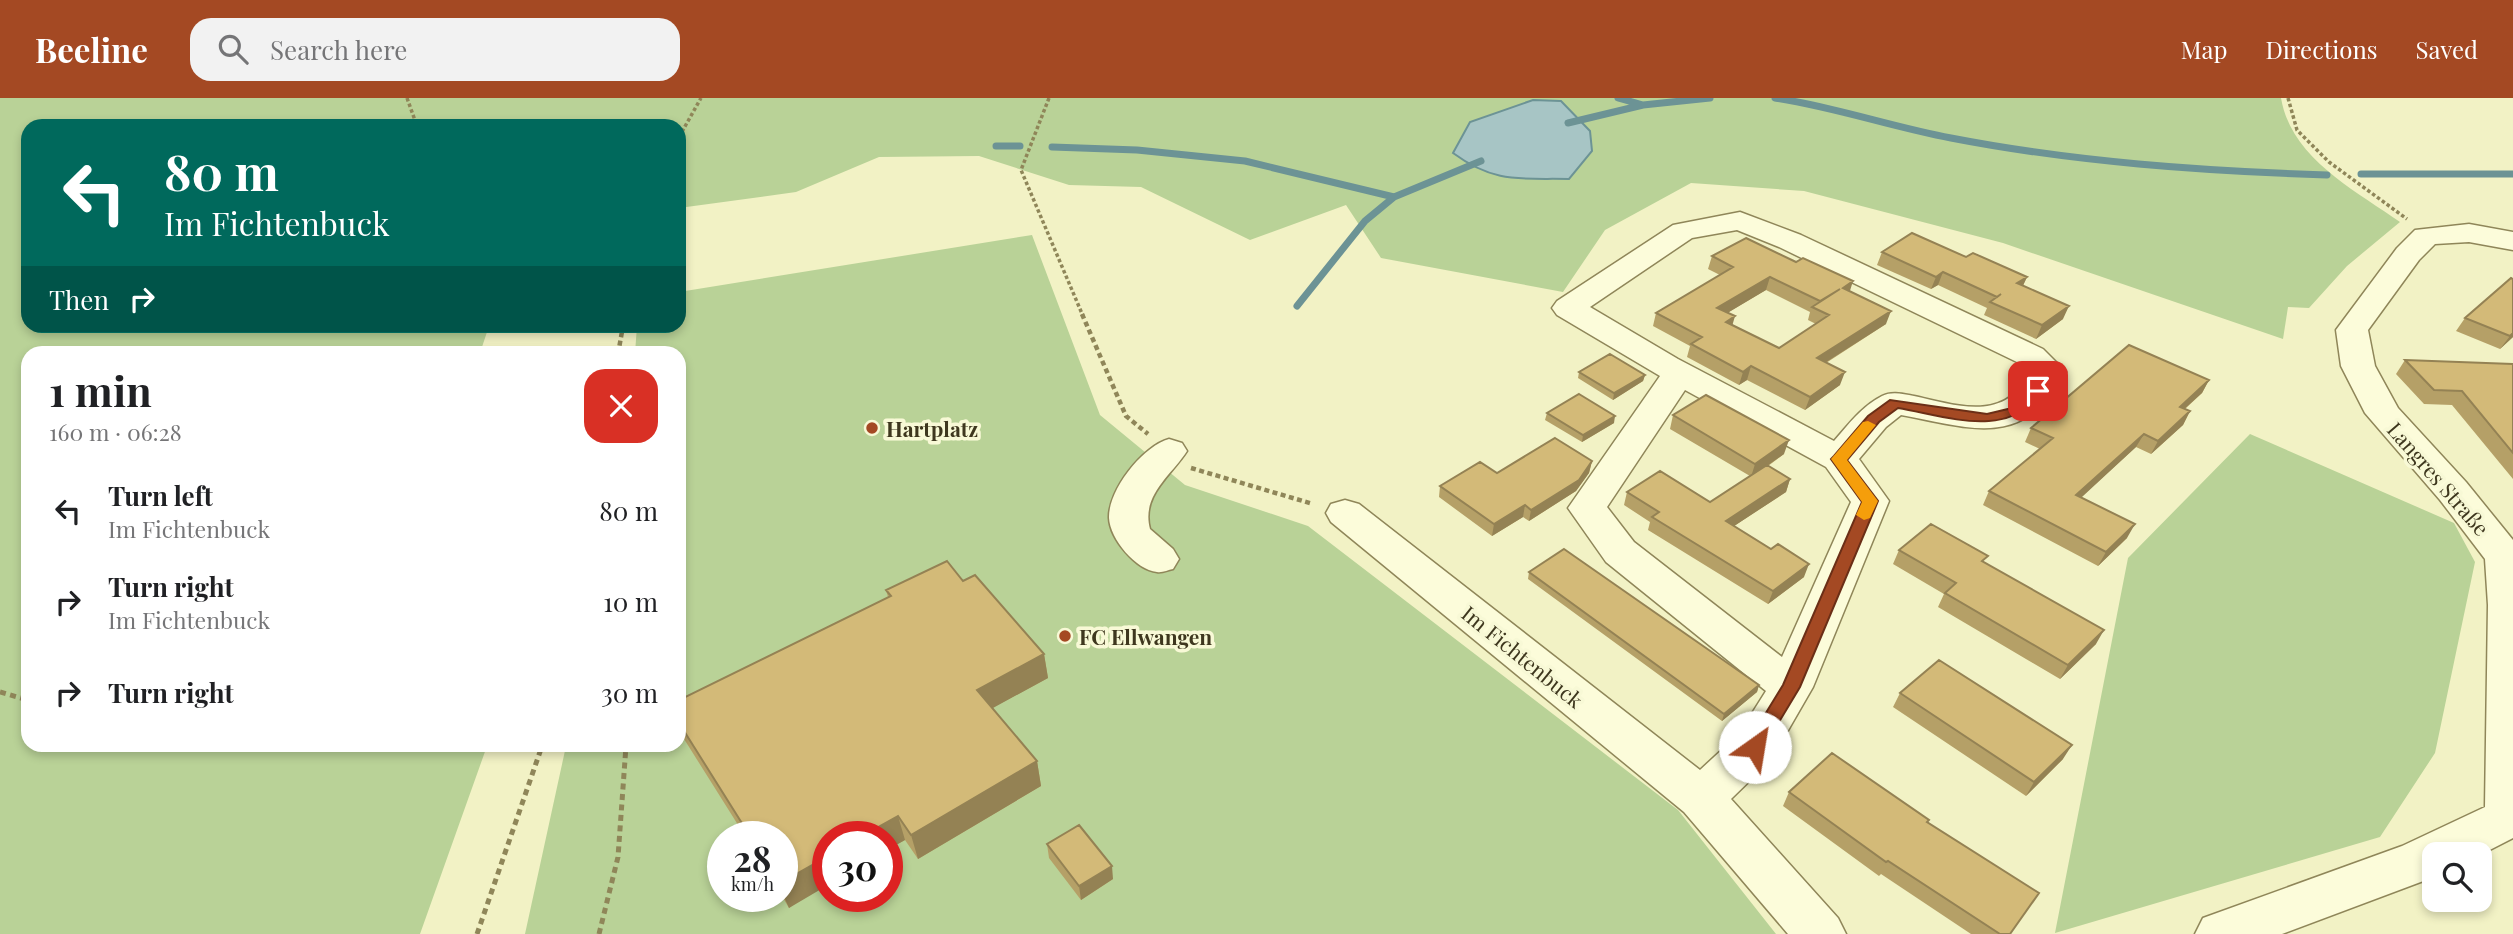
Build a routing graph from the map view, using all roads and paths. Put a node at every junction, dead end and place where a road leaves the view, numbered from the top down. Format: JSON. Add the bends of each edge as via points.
{"nodes":[{"id":1,"x":407,"y":98,"type":"edge"},
{"id":2,"x":701,"y":98,"type":"edge"},
{"id":3,"x":1049,"y":98,"type":"edge"},
{"id":4,"x":2288,"y":98,"type":"edge"},
{"id":5,"x":414,"y":119,"type":"edge"},
{"id":6,"x":686,"y":125,"type":"edge"},
{"id":7,"x":2426,"y":236,"type":"junction"},
{"id":8,"x":2513,"y":241,"type":"edge"},
{"id":9,"x":1679,"y":373,"type":"junction"},
{"id":10,"x":1169,"y":451,"type":"junction"},
{"id":11,"x":1839,"y":459,"type":"junction"},
{"id":12,"x":1345,"y":513,"type":"joint"},
{"id":13,"x":2509,"y":557,"type":"edge"},
{"id":14,"x":1158,"y":559,"type":"dead end"},
{"id":15,"x":1791,"y":687,"type":"junction"},
{"id":16,"x":0,"y":692,"type":"edge"},
{"id":17,"x":21,"y":698,"type":"edge"},
{"id":18,"x":539,"y":752,"type":"edge"},
{"id":19,"x":626,"y":752,"type":"edge"},
{"id":20,"x":1701,"y":798,"type":"junction"},
{"id":21,"x":2511,"y":820,"type":"edge"},
{"id":22,"x":477,"y":934,"type":"edge"},
{"id":23,"x":599,"y":934,"type":"edge"},
{"id":24,"x":1820,"y":934,"type":"edge"},
{"id":25,"x":2221,"y":934,"type":"edge"}],
"edges":[{"from":1,"to":5,"type":"path"},
{"from":2,"to":6,"type":"path"},
{"from":3,"to":10,"type":"path","via":[[1021,170],[1126,416]]},
{"from":4,"to":7,"type":"path","via":[[2297,130],[2321,154]]},
{"from":7,"to":8,"type":"street","via":[[2469,233]]},
{"from":7,"to":13,"type":"street","name":"Langres Straße","via":[[2351,330],[2358,366],[2383,413]]},
{"from":9,"to":11,"type":"street"},
{"from":9,"to":11,"type":"street","via":[[1568,308],[1683,231],[1740,221],[2031,356],[2049,372],[2038,391],[2017,411],[1987,418],[1895,403],[1873,419]]},
{"from":9,"to":15,"type":"street","via":[[1587,508],[1620,552]]},
{"from":10,"to":12,"type":"path","via":[[1188,467]]},
{"from":10,"to":14,"type":"street","via":[[1142,480],[1129,510],[1131,532]]},
{"from":11,"to":15,"type":"street","via":[[1870,501]]},
{"from":12,"to":20,"type":"street","name":"Im Fichtenbuck"},
{"from":13,"to":21,"type":"street","name":"Langres Straße"},
{"from":15,"to":20,"type":"street","via":[[1755,747]]},
{"from":16,"to":17,"type":"path"},
{"from":18,"to":22,"type":"path"},
{"from":19,"to":23,"type":"path","via":[[618,857]]},
{"from":20,"to":24,"type":"street","name":"Im Fichtenbuck"},
{"from":21,"to":25,"type":"street","name":"Langres Straße","via":[[2420,861]]}]}
